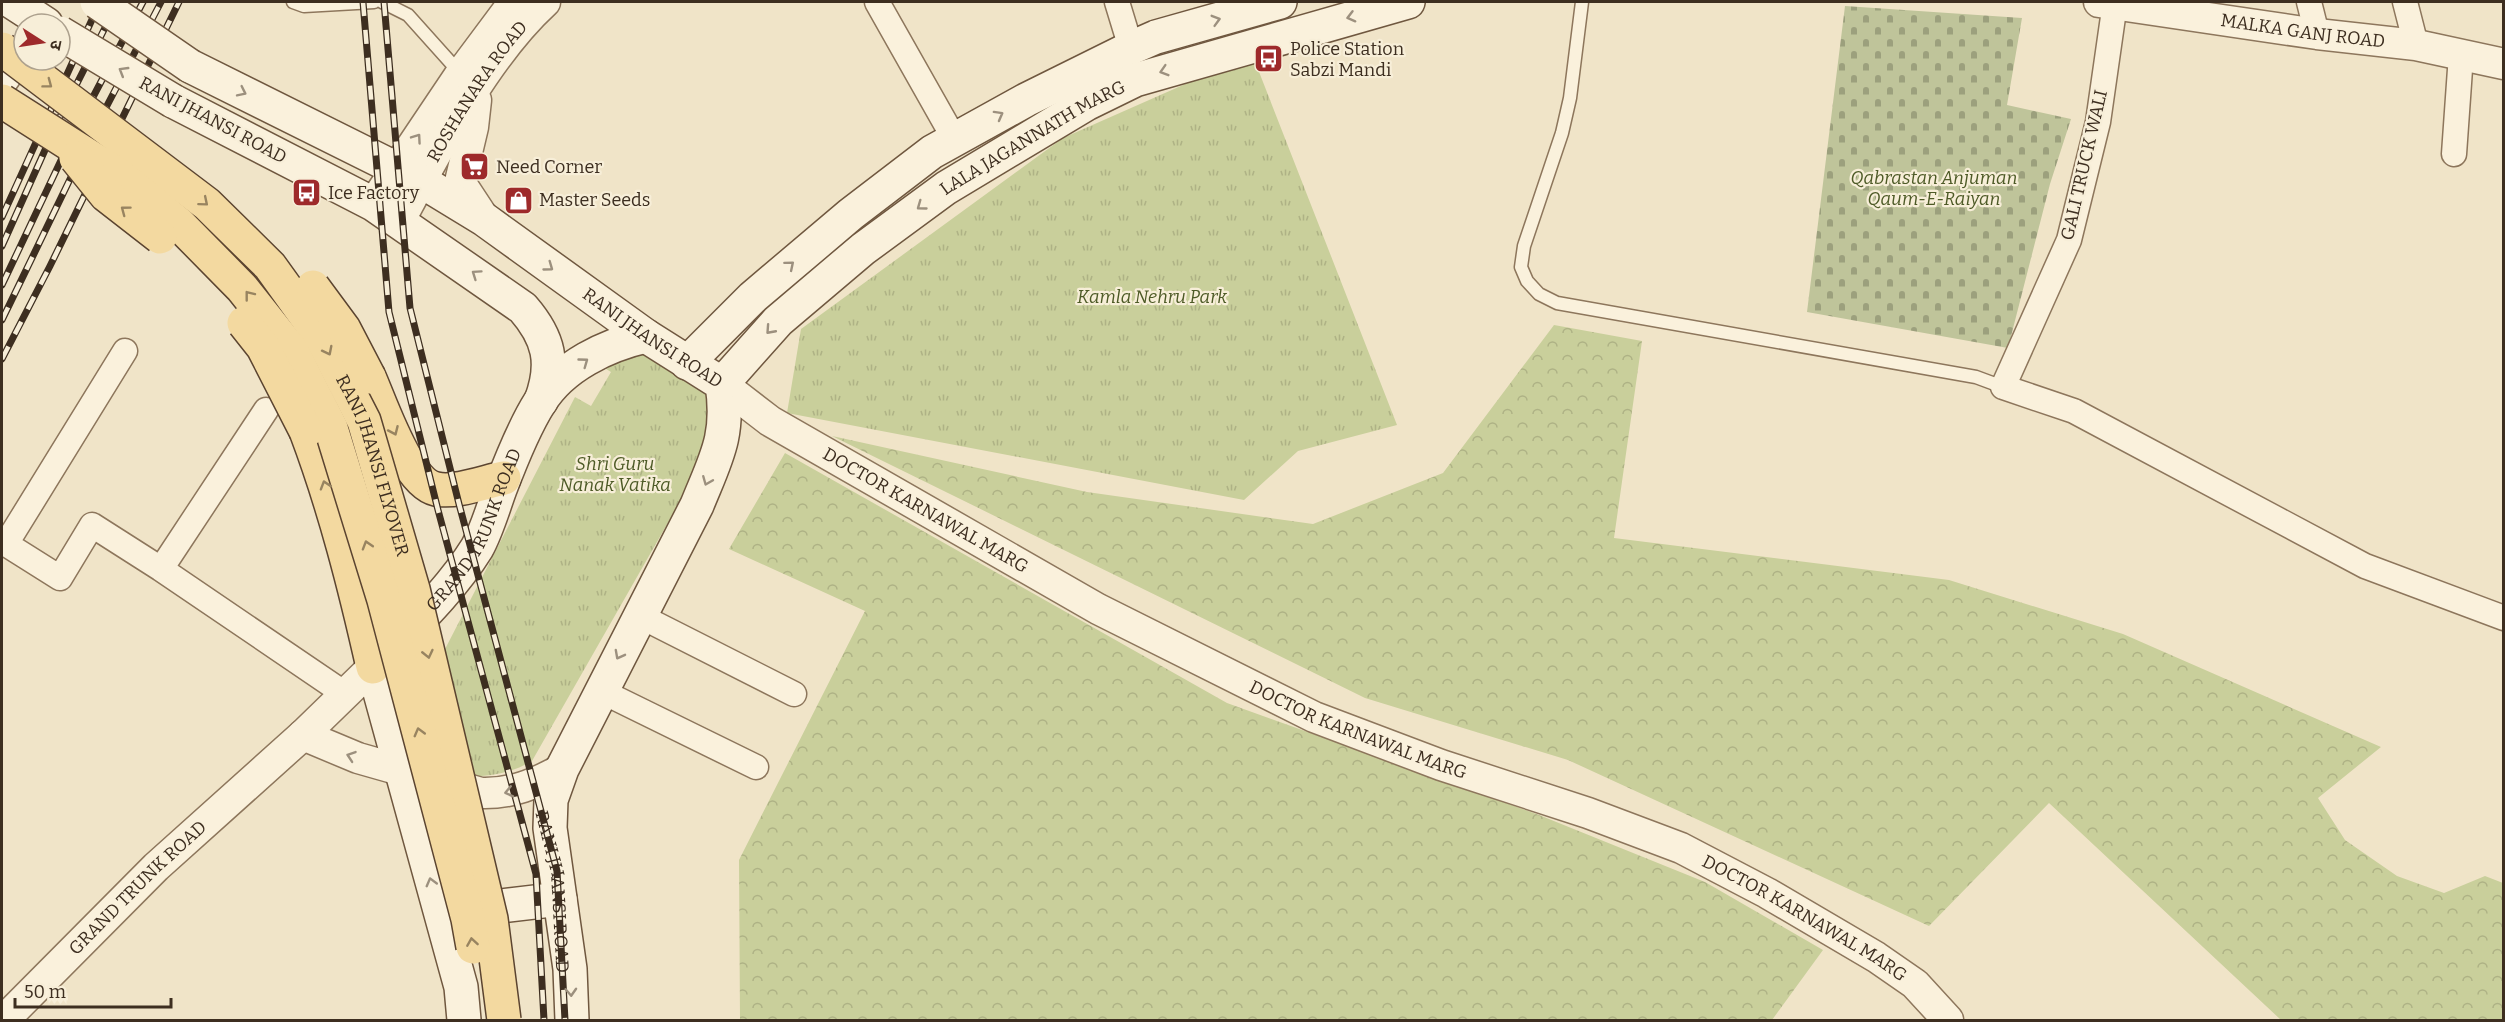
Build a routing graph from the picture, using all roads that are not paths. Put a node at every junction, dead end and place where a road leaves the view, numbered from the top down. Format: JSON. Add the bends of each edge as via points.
{"nodes":[{"id":1,"x":12,"y":2,"type":"edge"},
{"id":2,"x":97,"y":2,"type":"edge"},
{"id":3,"x":293,"y":2,"type":"edge"},
{"id":4,"x":374,"y":2,"type":"edge"},
{"id":5,"x":382,"y":2,"type":"edge"},
{"id":6,"x":514,"y":2,"type":"edge"},
{"id":7,"x":545,"y":2,"type":"edge"},
{"id":8,"x":877,"y":2,"type":"edge"},
{"id":9,"x":1117,"y":2,"type":"edge"},
{"id":10,"x":1280,"y":2,"type":"edge"},
{"id":11,"x":1407,"y":2,"type":"edge"},
{"id":12,"x":1582,"y":2,"type":"edge"},
{"id":13,"x":2107,"y":2,"type":"edge"},
{"id":14,"x":2309,"y":2,"type":"edge"},
{"id":15,"x":2405,"y":2,"type":"edge"},
{"id":16,"x":1246,"y":6,"type":"edge"},
{"id":17,"x":27,"y":12,"type":"edge"},
{"id":18,"x":2317,"y":34,"type":"junction"},
{"id":19,"x":72,"y":40,"type":"edge"},
{"id":20,"x":2416,"y":45,"type":"junction"},
{"id":21,"x":2,"y":49,"type":"edge"},
{"id":22,"x":2462,"y":55,"type":"junction"},
{"id":23,"x":2504,"y":64,"type":"edge"},
{"id":24,"x":1118,"y":65,"type":"junction"},
{"id":25,"x":12,"y":72,"type":"edge"},
{"id":26,"x":469,"y":81,"type":"junction"},
{"id":27,"x":2,"y":87,"type":"edge"},
{"id":28,"x":2,"y":101,"type":"edge"},
{"id":29,"x":90,"y":116,"type":"junction"},
{"id":30,"x":59,"y":138,"type":"junction"},
{"id":31,"x":955,"y":140,"type":"junction"},
{"id":32,"x":2454,"y":154,"type":"dead end"},
{"id":33,"x":409,"y":174,"type":"junction"},
{"id":34,"x":387,"y":212,"type":"junction"},
{"id":35,"x":485,"y":220,"type":"junction"},
{"id":36,"x":646,"y":336,"type":"junction"},
{"id":37,"x":125,"y":351,"type":"dead end"},
{"id":38,"x":687,"y":363,"type":"junction"},
{"id":39,"x":722,"y":384,"type":"junction"},
{"id":40,"x":2003,"y":387,"type":"junction"},
{"id":41,"x":541,"y":401,"type":"junction"},
{"id":42,"x":266,"y":411,"type":"dead end"},
{"id":43,"x":770,"y":421,"type":"junction"},
{"id":44,"x":725,"y":433,"type":"junction"},
{"id":45,"x":504,"y":478,"type":"junction"},
{"id":46,"x":4,"y":547,"type":"edge"},
{"id":47,"x":161,"y":569,"type":"junction"},
{"id":48,"x":640,"y":616,"type":"junction"},
{"id":49,"x":2504,"y":618,"type":"edge"},
{"id":50,"x":373,"y":668,"type":"junction"},
{"id":51,"x":601,"y":691,"type":"junction"},
{"id":52,"x":345,"y":694,"type":"junction"},
{"id":53,"x":794,"y":694,"type":"dead end"},
{"id":54,"x":303,"y":735,"type":"junction"},
{"id":55,"x":756,"y":767,"type":"dead end"},
{"id":56,"x":562,"y":769,"type":"junction"},
{"id":57,"x":400,"y":771,"type":"junction"},
{"id":58,"x":560,"y":899,"type":"junction"},
{"id":59,"x":440,"y":914,"type":"junction"},
{"id":60,"x":4,"y":1020,"type":"edge"},
{"id":61,"x":464,"y":1020,"type":"edge"},
{"id":62,"x":483,"y":1020,"type":"edge"},
{"id":63,"x":504,"y":1020,"type":"edge"},
{"id":64,"x":572,"y":1020,"type":"edge"},
{"id":65,"x":1948,"y":1020,"type":"edge"}],
"edges":[{"from":1,"to":17,"type":"main road"},
{"from":2,"to":33,"type":"main road","name":"RANI JHANSI ROAD","one_way":true,"bridge":true,"via":[[190,66]]},
{"from":3,"to":4,"type":"lane","via":[[304,6]]},
{"from":5,"to":26,"type":"lane","via":[[408,15]]},
{"from":6,"to":26,"type":"street","name":"ROSHANARA ROAD"},
{"from":7,"to":26,"type":"street","name":"ROSHANARA ROAD"},
{"from":8,"to":31,"type":"street"},
{"from":9,"to":24,"type":"street"},
{"from":10,"to":16,"type":"main road","name":"LALA JAGANNATH MARG"},
{"from":11,"to":24,"type":"main road","name":"LALA JAGANNATH MARG","one_way":true,"via":[[1134,80]]},
{"from":12,"to":40,"type":"lane","via":[[1570,98],[1559,144],[1524,246],[1521,267],[1539,294],[1557,303],[1976,377]]},
{"from":13,"to":18,"type":"street","name":"MALKA GANJ ROAD"},
{"from":13,"to":40,"type":"street","name":"GALI TRUCK WALI","via":[[2098,122],[2069,240]]},
{"from":14,"to":18,"type":"street"},
{"from":15,"to":20,"type":"street"},
{"from":24,"to":16,"type":"main road","name":"LALA JAGANNATH MARG","one_way":true,"via":[[1156,37]]},
{"from":18,"to":20,"type":"street","name":"MALKA GANJ ROAD"},
{"from":34,"to":19,"type":"main road","name":"RANI JHANSI ROAD","one_way":true,"bridge":true,"via":[[173,101]]},
{"from":20,"to":22,"type":"street","name":"MALKA GANJ ROAD"},
{"from":21,"to":29,"type":"main road","name":"RANI JHANSI FLYOVER","one_way":true,"bridge":true},
{"from":22,"to":23,"type":"street","name":"MALKA GANJ ROAD"},
{"from":22,"to":32,"type":"street"},
{"from":31,"to":24,"type":"main road","name":"LALA JAGANNATH MARG","one_way":true},
{"from":24,"to":39,"type":"main road","name":"LALA JAGANNATH MARG","one_way":true,"via":[[1086,104],[946,188],[863,249],[778,321]]},
{"from":25,"to":27,"type":"street"},
{"from":26,"to":33,"type":"street","name":"ROSHANARA ROAD"},
{"from":26,"to":35,"type":"street","via":[[473,127],[460,182]]},
{"from":28,"to":30,"type":"main road","name":"RANI JHANSI FLYOVER","bridge":true},
{"from":29,"to":45,"type":"main road","one_way":true,"bridge":true,"via":[[142,132],[201,171],[288,255],[344,328],[408,461],[423,483],[449,489]]},
{"from":29,"to":63,"type":"main road","name":"RANI JHANSI FLYOVER","one_way":true,"bridge":true,"via":[[207,204],[270,266],[321,337],[364,421],[413,590],[491,919]]},
{"from":50,"to":30,"type":"main road","one_way":true,"bridge":true,"via":[[353,577],[322,475],[306,431],[263,347],[206,279],[106,195]]},
{"from":62,"to":30,"type":"main road","name":"RANI JHANSI FLYOVER","one_way":true,"bridge":true,"via":[[468,919],[384,600],[331,428],[292,351],[243,288],[179,224],[120,176]]},
{"from":38,"to":31,"type":"main road","name":"LALA JAGANNATH MARG","one_way":true,"via":[[753,297],[851,213],[932,152]]},
{"from":33,"to":34,"type":"street","name":"ROSHANARA ROAD"},
{"from":33,"to":35,"type":"main road","name":"RANI JHANSI ROAD"},
{"from":41,"to":34,"type":"main road","name":"RANI JHANSI ROAD","one_way":true,"via":[[548,364],[540,327],[524,308]]},
{"from":35,"to":36,"type":"main road","name":"RANI JHANSI ROAD","one_way":true},
{"from":36,"to":38,"type":"main road","name":"RANI JHANSI ROAD"},
{"from":41,"to":36,"type":"main road","name":"GRAND TRUNK ROAD","one_way":true,"via":[[561,380],[601,351]]},
{"from":37,"to":46,"type":"street"},
{"from":38,"to":39,"type":"main road","name":"RANI JHANSI ROAD"},
{"from":39,"to":43,"type":"street","name":"DOCTOR KARNAWAL MARG"},
{"from":39,"to":44,"type":"main road","name":"RANI JHANSI ROAD"},
{"from":40,"to":49,"type":"street","via":[[2074,411],[2365,566]]},
{"from":41,"to":45,"type":"main road","name":"GRAND TRUNK ROAD"},
{"from":42,"to":47,"type":"street"},
{"from":43,"to":44,"type":"street"},
{"from":43,"to":65,"type":"street","name":"DOCTOR KARNAWAL MARG","via":[[1098,609],[1314,717],[1441,765],[1588,813],[1700,858],[1876,957],[1915,984]]},
{"from":44,"to":48,"type":"main road","name":"RANI JHANSI ROAD","one_way":true,"via":[[697,505]]},
{"from":45,"to":50,"type":"main road","name":"GRAND TRUNK ROAD","via":[[478,546],[448,589]]},
{"from":46,"to":47,"type":"street","via":[[60,578],[92,525]]},
{"from":47,"to":52,"type":"street"},
{"from":48,"to":51,"type":"main road","name":"RANI JHANSI ROAD","one_way":true},
{"from":48,"to":53,"type":"street"},
{"from":50,"to":52,"type":"street","name":"GRAND TRUNK ROAD"},
{"from":50,"to":57,"type":"main road"},
{"from":51,"to":55,"type":"street"},
{"from":51,"to":56,"type":"main road","name":"RANI JHANSI ROAD"},
{"from":52,"to":54,"type":"street","name":"GRAND TRUNK ROAD"},
{"from":57,"to":54,"type":"street","one_way":true,"via":[[339,752]]},
{"from":54,"to":60,"type":"street","name":"GRAND TRUNK ROAD","via":[[156,867]]},
{"from":56,"to":57,"type":"street","one_way":true,"via":[[529,787],[498,794]]},
{"from":56,"to":58,"type":"main road","name":"RANI JHANSI ROAD","via":[[549,810]]},
{"from":59,"to":57,"type":"main road","one_way":true},
{"from":58,"to":59,"type":"main road"},
{"from":58,"to":64,"type":"main road","name":"RANI JHANSI ROAD","one_way":true,"via":[[570,969]]},
{"from":59,"to":61,"type":"main road","via":[[461,987]]}]}
